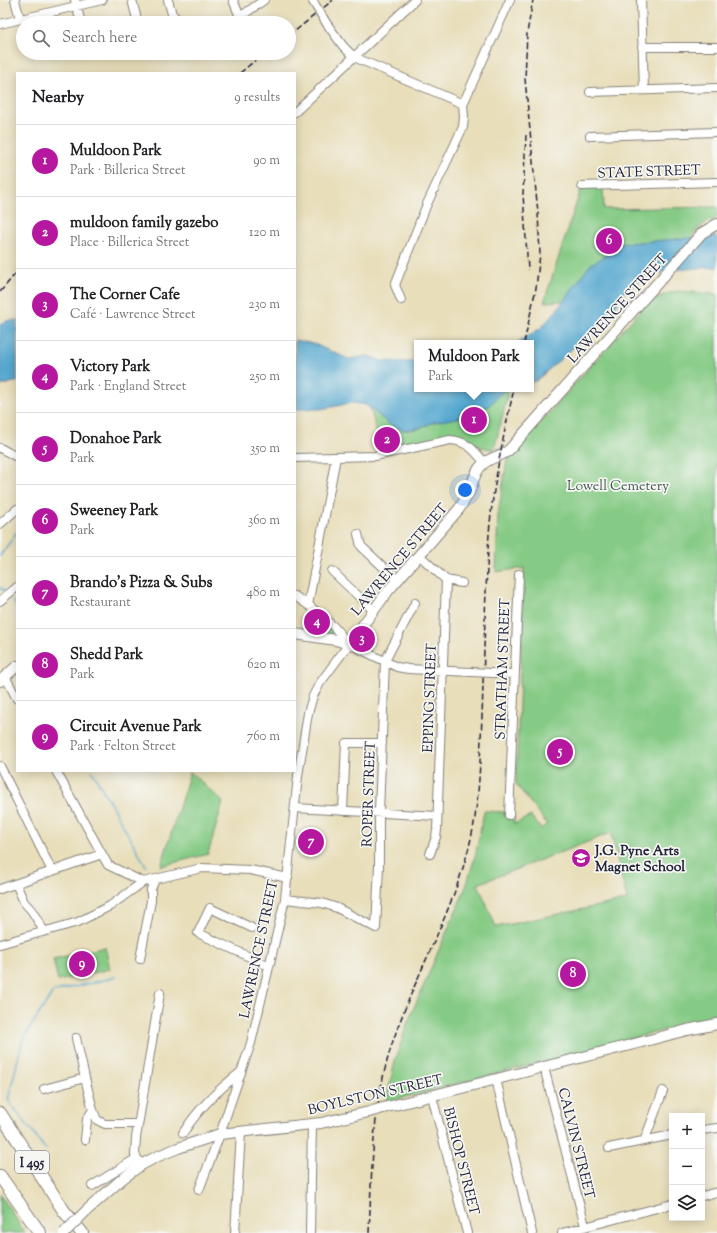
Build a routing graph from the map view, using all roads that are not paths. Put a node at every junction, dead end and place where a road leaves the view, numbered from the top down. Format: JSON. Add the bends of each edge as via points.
{"nodes":[{"id":1,"x":15,"y":0,"type":"edge"},
{"id":2,"x":102,"y":0,"type":"edge"},
{"id":3,"x":132,"y":0,"type":"edge"},
{"id":4,"x":168,"y":0,"type":"edge"},
{"id":5,"x":233,"y":0,"type":"edge"},
{"id":6,"x":264,"y":0,"type":"edge"},
{"id":7,"x":312,"y":0,"type":"edge"},
{"id":8,"x":415,"y":0,"type":"edge"},
{"id":9,"x":510,"y":0,"type":"edge"},
{"id":10,"x":641,"y":0,"type":"edge"},
{"id":11,"x":76,"y":3,"type":"edge"},
{"id":12,"x":19,"y":16,"type":"edge"},
{"id":13,"x":30,"y":16,"type":"edge"},
{"id":14,"x":79,"y":16,"type":"edge"},
{"id":15,"x":136,"y":16,"type":"edge"},
{"id":16,"x":174,"y":16,"type":"edge"},
{"id":17,"x":240,"y":16,"type":"edge"},
{"id":18,"x":241,"y":16,"type":"edge"},
{"id":19,"x":16,"y":20,"type":"edge"},
{"id":20,"x":0,"y":24,"type":"edge"},
{"id":21,"x":642,"y":47,"type":"junction"},
{"id":22,"x":717,"y":47,"type":"edge"},
{"id":23,"x":354,"y":56,"type":"junction"},
{"id":24,"x":717,"y":88,"type":"edge"},
{"id":25,"x":644,"y":90,"type":"junction"},
{"id":26,"x":590,"y":92,"type":"dead end"},
{"id":27,"x":463,"y":104,"type":"junction"},
{"id":28,"x":296,"y":111,"type":"edge"},
{"id":29,"x":717,"y":132,"type":"edge"},
{"id":30,"x":590,"y":136,"type":"dead end"},
{"id":31,"x":717,"y":182,"type":"edge"},
{"id":32,"x":582,"y":186,"type":"dead end"},
{"id":33,"x":717,"y":224,"type":"edge"},
{"id":34,"x":401,"y":300,"type":"dead end"},
{"id":35,"x":0,"y":448,"type":"edge"},
{"id":36,"x":16,"y":456,"type":"edge"},
{"id":37,"x":336,"y":457,"type":"junction"},
{"id":38,"x":296,"y":458,"type":"edge"},
{"id":39,"x":484,"y":462,"type":"junction"},
{"id":40,"x":16,"y":510,"type":"edge"},
{"id":41,"x":0,"y":524,"type":"edge"},
{"id":42,"x":358,"y":534,"type":"dead end"},
{"id":43,"x":419,"y":555,"type":"junction"},
{"id":44,"x":332,"y":571,"type":"dead end"},
{"id":45,"x":519,"y":574,"type":"dead end"},
{"id":46,"x":397,"y":580,"type":"junction"},
{"id":47,"x":446,"y":580,"type":"junction"},
{"id":48,"x":462,"y":583,"type":"dead end"},
{"id":49,"x":16,"y":588,"type":"edge"},
{"id":50,"x":296,"y":597,"type":"edge"},
{"id":51,"x":0,"y":601,"type":"edge"},
{"id":52,"x":415,"y":603,"type":"dead end"},
{"id":53,"x":308,"y":605,"type":"junction"},
{"id":54,"x":373,"y":610,"type":"junction"},
{"id":55,"x":296,"y":634,"type":"edge"},
{"id":56,"x":349,"y":644,"type":"junction"},
{"id":57,"x":385,"y":661,"type":"junction"},
{"id":58,"x":16,"y":667,"type":"edge"},
{"id":59,"x":443,"y":671,"type":"junction"},
{"id":60,"x":515,"y":674,"type":"junction"},
{"id":61,"x":2,"y":678,"type":"edge"},
{"id":62,"x":16,"y":698,"type":"edge"},
{"id":63,"x":382,"y":743,"type":"junction"},
{"id":64,"x":0,"y":766,"type":"edge"},
{"id":65,"x":57,"y":772,"type":"edge"},
{"id":66,"x":295,"y":808,"type":"junction"},
{"id":67,"x":343,"y":811,"type":"junction"},
{"id":68,"x":379,"y":812,"type":"junction"},
{"id":69,"x":509,"y":815,"type":"dead end"},
{"id":70,"x":437,"y":816,"type":"junction"},
{"id":71,"x":102,"y":854,"type":"junction"},
{"id":72,"x":430,"y":854,"type":"dead end"},
{"id":73,"x":52,"y":871,"type":"junction"},
{"id":74,"x":288,"y":878,"type":"junction"},
{"id":75,"x":155,"y":880,"type":"junction"},
{"id":76,"x":143,"y":882,"type":"junction"},
{"id":77,"x":16,"y":884,"type":"junction"},
{"id":78,"x":0,"y":889,"type":"edge"},
{"id":79,"x":285,"y":899,"type":"junction"},
{"id":80,"x":252,"y":928,"type":"dead end"},
{"id":81,"x":44,"y":931,"type":"junction"},
{"id":82,"x":0,"y":944,"type":"edge"},
{"id":83,"x":140,"y":959,"type":"dead end"},
{"id":84,"x":269,"y":966,"type":"junction"},
{"id":85,"x":160,"y":993,"type":"dead end"},
{"id":86,"x":717,"y":1024,"type":"edge"},
{"id":87,"x":76,"y":1038,"type":"dead end"},
{"id":88,"x":544,"y":1067,"type":"junction"},
{"id":89,"x":241,"y":1071,"type":"junction"},
{"id":90,"x":85,"y":1078,"type":"junction"},
{"id":91,"x":496,"y":1079,"type":"junction"},
{"id":92,"x":44,"y":1089,"type":"dead end"},
{"id":93,"x":663,"y":1091,"type":"dead end"},
{"id":94,"x":432,"y":1096,"type":"junction"},
{"id":95,"x":93,"y":1110,"type":"junction"},
{"id":96,"x":0,"y":1113,"type":"edge"},
{"id":97,"x":138,"y":1124,"type":"junction"},
{"id":98,"x":312,"y":1124,"type":"junction"},
{"id":99,"x":717,"y":1128,"type":"edge"},
{"id":100,"x":705,"y":1130,"type":"edge"},
{"id":101,"x":241,"y":1132,"type":"junction"},
{"id":102,"x":183,"y":1133,"type":"dead end"},
{"id":103,"x":220,"y":1134,"type":"junction"},
{"id":104,"x":669,"y":1136,"type":"edge"},
{"id":105,"x":84,"y":1140,"type":"dead end"},
{"id":106,"x":645,"y":1140,"type":"junction"},
{"id":107,"x":609,"y":1148,"type":"dead end"},
{"id":108,"x":139,"y":1162,"type":"junction"},
{"id":109,"x":0,"y":1176,"type":"edge"},
{"id":110,"x":92,"y":1186,"type":"dead end"},
{"id":111,"x":199,"y":1190,"type":"dead end"},
{"id":112,"x":717,"y":1192,"type":"edge"},
{"id":113,"x":705,"y":1195,"type":"edge"},
{"id":114,"x":669,"y":1205,"type":"edge"},
{"id":115,"x":585,"y":1226,"type":"junction"},
{"id":116,"x":40,"y":1233,"type":"edge"},
{"id":117,"x":64,"y":1233,"type":"edge"},
{"id":118,"x":82,"y":1233,"type":"edge"},
{"id":119,"x":235,"y":1233,"type":"edge"},
{"id":120,"x":310,"y":1233,"type":"edge"},
{"id":121,"x":467,"y":1233,"type":"edge"},
{"id":122,"x":532,"y":1233,"type":"edge"},
{"id":123,"x":562,"y":1233,"type":"edge"}],
"edges":[{"from":1,"to":12,"type":"street"},
{"from":2,"to":11,"type":"street"},
{"from":3,"to":15,"type":"street"},
{"from":4,"to":16,"type":"street"},
{"from":5,"to":17,"type":"street"},
{"from":6,"to":18,"type":"street"},
{"from":7,"to":23,"type":"street","bridge":true,"via":[[343,46]]},
{"from":8,"to":23,"type":"street"},
{"from":9,"to":27,"type":"street"},
{"from":10,"to":21,"type":"street"},
{"from":11,"to":13,"type":"street"},
{"from":11,"to":14,"type":"street"},
{"from":19,"to":20,"type":"street"},
{"from":21,"to":22,"type":"street"},
{"from":21,"to":25,"type":"street"},
{"from":23,"to":27,"type":"street"},
{"from":23,"to":28,"type":"street"},
{"from":24,"to":25,"type":"street"},
{"from":25,"to":26,"type":"street"},
{"from":27,"to":34,"type":"street","via":[[463,126],[395,285]]},
{"from":29,"to":30,"type":"street"},
{"from":31,"to":32,"type":"street","name":"STATE STREET"},
{"from":33,"to":39,"type":"main road","name":"LAWRENCE STREET","via":[[702,234],[512,446],[503,455]]},
{"from":35,"to":36,"type":"street"},
{"from":37,"to":38,"type":"street"},
{"from":37,"to":39,"type":"street","via":[[383,455],[456,441],[472,447]]},
{"from":37,"to":53,"type":"street"},
{"from":39,"to":43,"type":"main road","name":"LAWRENCE STREET","via":[[478,469],[459,509]]},
{"from":40,"to":41,"type":"street"},
{"from":42,"to":46,"type":"street","via":[[361,546]]},
{"from":43,"to":46,"type":"main road","name":"LAWRENCE STREET"},
{"from":43,"to":47,"type":"street"},
{"from":44,"to":54,"type":"street"},
{"from":45,"to":60,"type":"street","name":"STRATHAM STREET"},
{"from":46,"to":54,"type":"main road","name":"LAWRENCE STREET"},
{"from":47,"to":48,"type":"street"},
{"from":47,"to":59,"type":"street","name":"EPPING STREET"},
{"from":49,"to":51,"type":"street"},
{"from":50,"to":53,"type":"street"},
{"from":52,"to":57,"type":"street"},
{"from":53,"to":56,"type":"street","via":[[333,626]]},
{"from":54,"to":56,"type":"main road","name":"LAWRENCE STREET"},
{"from":55,"to":56,"type":"main road"},
{"from":56,"to":57,"type":"street"},
{"from":56,"to":66,"type":"street","name":"LAWRENCE STREET","via":[[313,696],[308,713]]},
{"from":57,"to":59,"type":"street","via":[[402,669]]},
{"from":57,"to":63,"type":"street","name":"ROPER STREET"},
{"from":58,"to":61,"type":"main road"},
{"from":59,"to":60,"type":"street","bridge":true},
{"from":59,"to":70,"type":"street","name":"EPPING STREET"},
{"from":60,"to":69,"type":"street","name":"STRATHAM STREET"},
{"from":61,"to":62,"type":"street"},
{"from":63,"to":67,"type":"street","via":[[346,744]]},
{"from":63,"to":68,"type":"street","name":"ROPER STREET"},
{"from":64,"to":73,"type":"street"},
{"from":65,"to":71,"type":"street"},
{"from":66,"to":67,"type":"street"},
{"from":66,"to":74,"type":"street","name":"LAWRENCE STREET"},
{"from":67,"to":68,"type":"street"},
{"from":68,"to":70,"type":"street"},
{"from":68,"to":79,"type":"street","name":"ROPER STREET","via":[[376,928],[322,903]]},
{"from":70,"to":72,"type":"street","name":"EPPING STREET","via":[[436,837]]},
{"from":71,"to":73,"type":"street"},
{"from":71,"to":76,"type":"street","via":[[108,865]]},
{"from":73,"to":77,"type":"street"},
{"from":74,"to":75,"type":"street","via":[[250,870],[202,868]]},
{"from":74,"to":79,"type":"street","name":"LAWRENCE STREET"},
{"from":75,"to":76,"type":"street"},
{"from":75,"to":83,"type":"street","via":[[151,889]]},
{"from":76,"to":81,"type":"street","via":[[110,906],[78,922]]},
{"from":77,"to":78,"type":"street"},
{"from":77,"to":81,"type":"street","via":[[24,902]]},
{"from":79,"to":84,"type":"street","name":"LAWRENCE STREET"},
{"from":80,"to":84,"type":"street","via":[[210,908],[198,933]]},
{"from":81,"to":82,"type":"street"},
{"from":84,"to":89,"type":"street","name":"LAWRENCE STREET","via":[[256,1026]]},
{"from":85,"to":97,"type":"street"},
{"from":86,"to":88,"type":"main road","name":"BOYLSTON STREET"},
{"from":87,"to":90,"type":"street"},
{"from":88,"to":91,"type":"main road","name":"BOYLSTON STREET"},
{"from":88,"to":115,"type":"street","name":"CALVIN STREET"},
{"from":89,"to":102,"type":"street","via":[[196,1114]]},
{"from":89,"to":103,"type":"street","name":"LAWRENCE STREET"},
{"from":90,"to":92,"type":"street"},
{"from":90,"to":95,"type":"street"},
{"from":91,"to":94,"type":"main road","name":"BOYLSTON STREET"},
{"from":91,"to":122,"type":"street"},
{"from":93,"to":106,"type":"street"},
{"from":94,"to":98,"type":"main road","name":"BOYLSTON STREET","bridge":true},
{"from":94,"to":121,"type":"street","name":"BISHOP STREET"},
{"from":95,"to":97,"type":"street","via":[[97,1120],[105,1124]]},
{"from":95,"to":105,"type":"street","via":[[87,1119]]},
{"from":96,"to":118,"type":"highway","number":"I 495","via":[[64,1211]]},
{"from":97,"to":108,"type":"street","via":[[135,1154]]},
{"from":98,"to":101,"type":"main road","name":"BOYLSTON STREET"},
{"from":98,"to":120,"type":"street"},
{"from":99,"to":100,"type":"street"},
{"from":101,"to":103,"type":"main road","name":"BOYLSTON STREET"},
{"from":101,"to":119,"type":"street"},
{"from":103,"to":108,"type":"main road","name":"BOYLSTON STREET"},
{"from":103,"to":111,"type":"street","name":"LAWRENCE STREET"},
{"from":104,"to":106,"type":"street"},
{"from":106,"to":107,"type":"street"},
{"from":108,"to":110,"type":"street"},
{"from":108,"to":117,"type":"main road","name":"BOYLSTON STREET","bridge":true},
{"from":109,"to":116,"type":"highway","number":"I 495"},
{"from":112,"to":113,"type":"street"},
{"from":114,"to":115,"type":"street"},
{"from":115,"to":123,"type":"street"}]}
